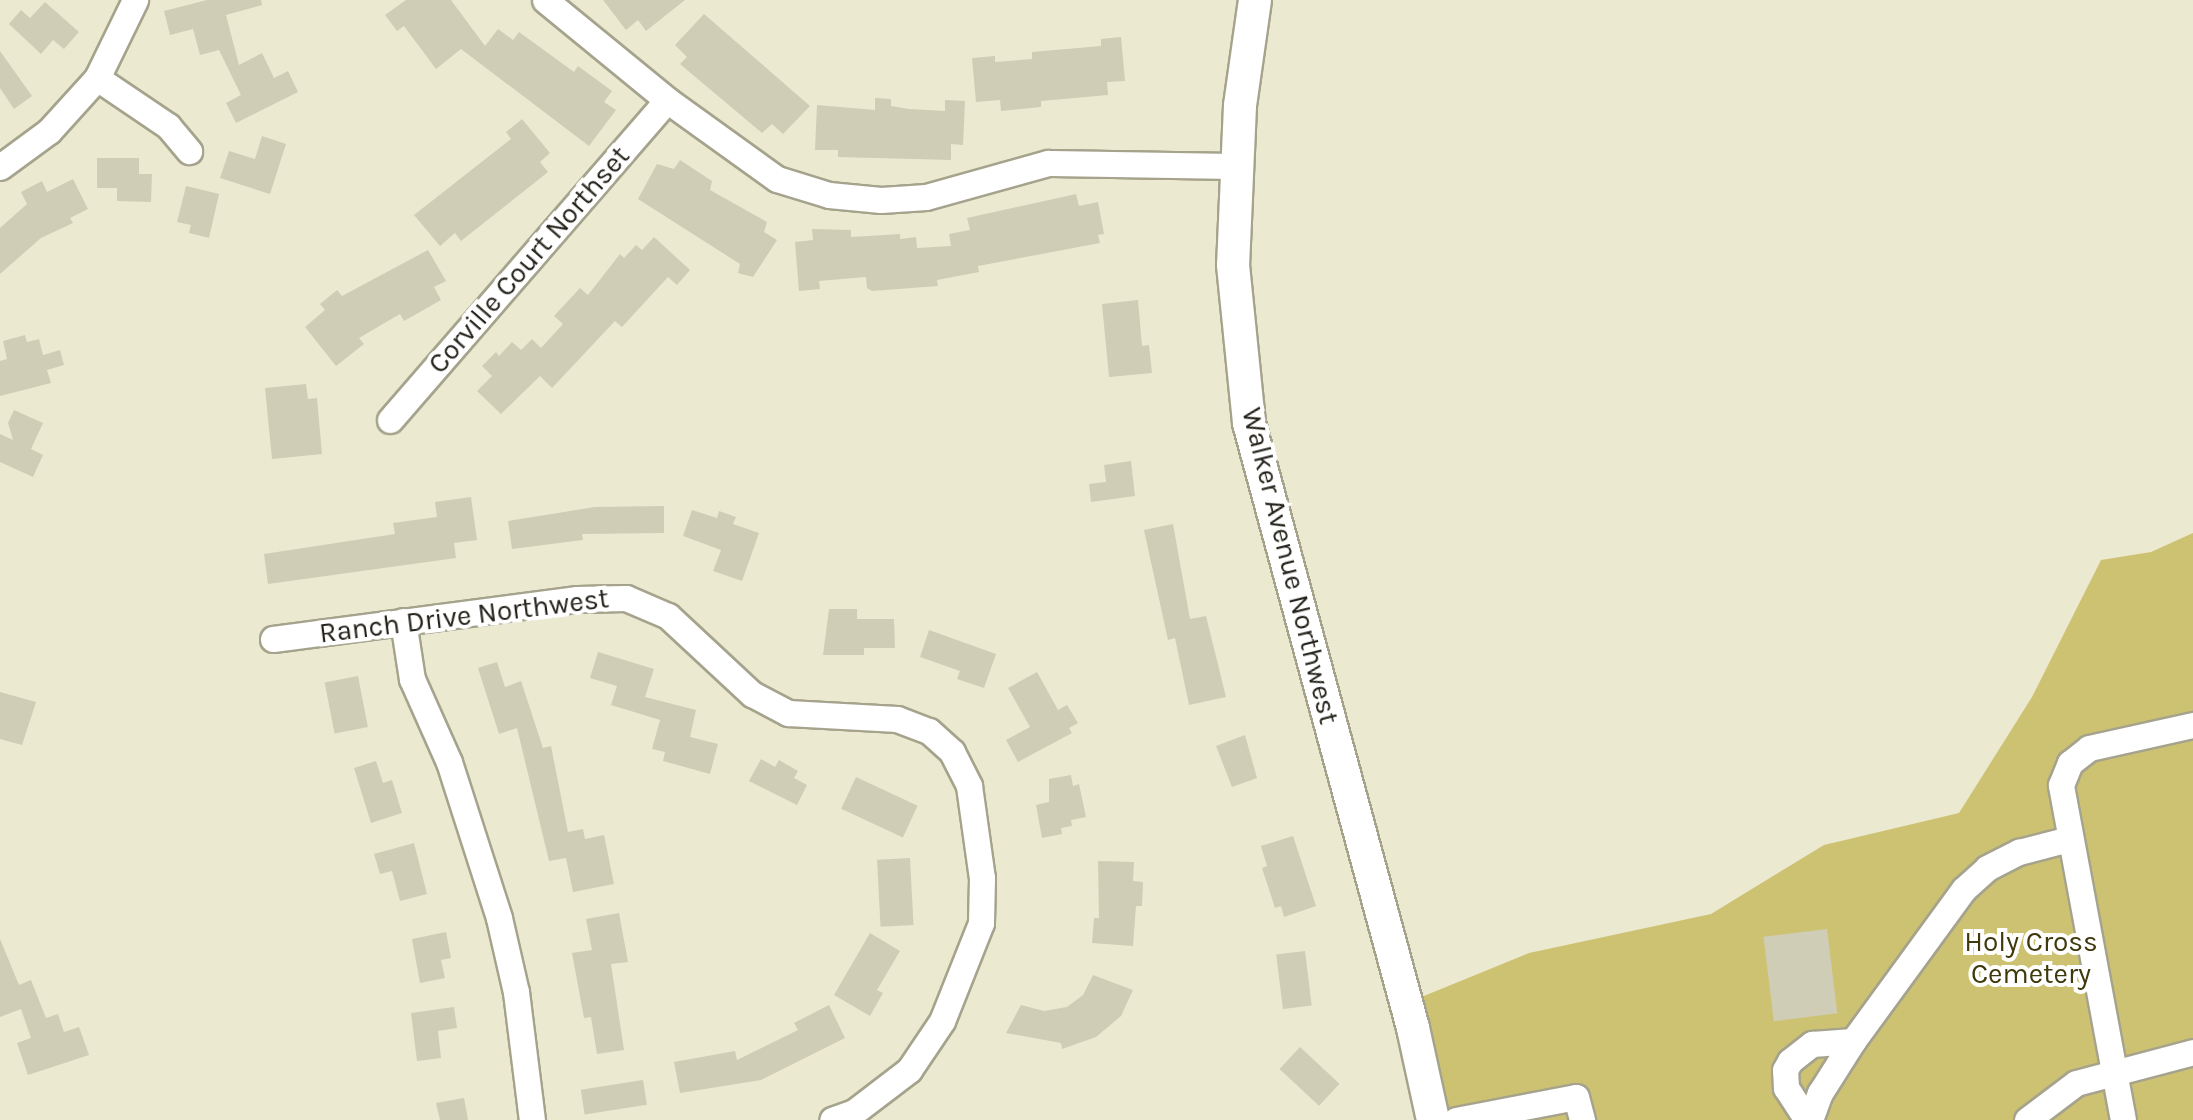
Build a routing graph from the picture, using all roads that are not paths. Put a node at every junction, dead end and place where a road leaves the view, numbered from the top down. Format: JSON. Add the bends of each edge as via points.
{"nodes":[{"id":1,"x":135,"y":0,"type":"edge"},
{"id":2,"x":544,"y":0,"type":"edge"},
{"id":3,"x":1255,"y":0,"type":"edge"},
{"id":4,"x":97,"y":78,"type":"junction"},
{"id":5,"x":667,"y":100,"type":"junction"},
{"id":6,"x":189,"y":151,"type":"dead end"},
{"id":7,"x":1237,"y":166,"type":"junction"},
{"id":8,"x":0,"y":167,"type":"edge"},
{"id":9,"x":390,"y":420,"type":"dead end"},
{"id":10,"x":403,"y":622,"type":"junction"},
{"id":11,"x":273,"y":639,"type":"dead end"},
{"id":12,"x":2193,"y":724,"type":"edge"},
{"id":13,"x":2069,"y":839,"type":"junction"},
{"id":14,"x":1853,"y":1040,"type":"junction"},
{"id":15,"x":2193,"y":1052,"type":"edge"},
{"id":16,"x":2114,"y":1071,"type":"junction"},
{"id":17,"x":532,"y":1120,"type":"edge"},
{"id":18,"x":832,"y":1120,"type":"edge"},
{"id":19,"x":1433,"y":1120,"type":"edge"},
{"id":20,"x":1456,"y":1120,"type":"edge"},
{"id":21,"x":1582,"y":1120,"type":"edge"},
{"id":22,"x":1808,"y":1120,"type":"edge"},
{"id":23,"x":2027,"y":1120,"type":"edge"},
{"id":24,"x":2123,"y":1120,"type":"edge"}],
"edges":[{"from":1,"to":4,"type":"street"},
{"from":2,"to":5,"type":"street"},
{"from":3,"to":7,"type":"main road","name":"Walker Avenue Northwest"},
{"from":4,"to":6,"type":"street","via":[[168,126]]},
{"from":4,"to":8,"type":"street","via":[[49,132]]},
{"from":5,"to":7,"type":"street","via":[[777,179],[828,195],[926,197],[1048,163]]},
{"from":5,"to":9,"type":"street","name":"Corville Court Northset"},
{"from":7,"to":19,"type":"main road","name":"Walker Avenue Northwest","via":[[1233,265],[1249,422],[1414,1028]]},
{"from":10,"to":11,"type":"street","name":"Ranch Drive Northwest"},
{"from":10,"to":17,"type":"street","via":[[412,679],[449,762],[499,918]]},
{"from":10,"to":18,"type":"street","name":"Ranch Drive Northwest","via":[[626,598],[668,616],[752,694],[788,713],[897,720],[929,731],[952,752],[969,786],[982,923],[942,1021],[909,1070],[854,1112]]},
{"from":12,"to":13,"type":"street","via":[[2102,743],[2078,756],[2061,784]]},
{"from":13,"to":14,"type":"street","via":[[2019,852],[1976,877]]},
{"from":13,"to":16,"type":"street"},
{"from":14,"to":22,"type":"street"},
{"from":14,"to":22,"type":"street","via":[[1812,1044],[1790,1061],[1786,1088]]},
{"from":15,"to":16,"type":"street"},
{"from":16,"to":23,"type":"street","via":[[2061,1091]]},
{"from":16,"to":24,"type":"street"},
{"from":20,"to":21,"type":"street","via":[[1576,1097]]}]}
